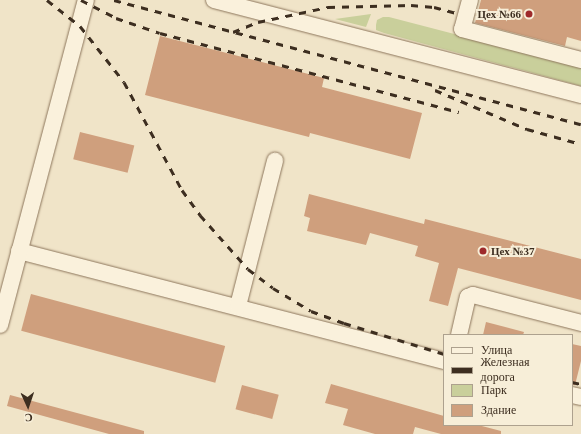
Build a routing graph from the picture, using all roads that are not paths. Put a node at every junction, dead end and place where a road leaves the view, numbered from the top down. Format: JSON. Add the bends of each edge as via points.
{"nodes":[{"id":1,"x":86,"y":0,"type":"edge"},
{"id":2,"x":214,"y":0,"type":"edge"},
{"id":3,"x":470,"y":0,"type":"edge"},
{"id":4,"x":581,"y":60,"type":"edge"},
{"id":5,"x":581,"y":95,"type":"edge"},
{"id":6,"x":275,"y":161,"type":"dead end"},
{"id":7,"x":19,"y":251,"type":"junction"},
{"id":8,"x":238,"y":306,"type":"junction"},
{"id":9,"x":581,"y":323,"type":"edge"},
{"id":10,"x":0,"y":325,"type":"edge"},
{"id":11,"x":459,"y":334,"type":"edge"},
{"id":12,"x":443,"y":361,"type":"edge"}],
"edges":[{"from":1,"to":7,"type":"lane"},
{"from":2,"to":5,"type":"lane"},
{"from":3,"to":4,"type":"lane","via":[[462,29]]},
{"from":6,"to":8,"type":"lane"},
{"from":7,"to":8,"type":"lane"},
{"from":7,"to":10,"type":"lane"},
{"from":8,"to":12,"type":"lane"},
{"from":9,"to":11,"type":"lane","via":[[473,295],[468,296]]}]}
